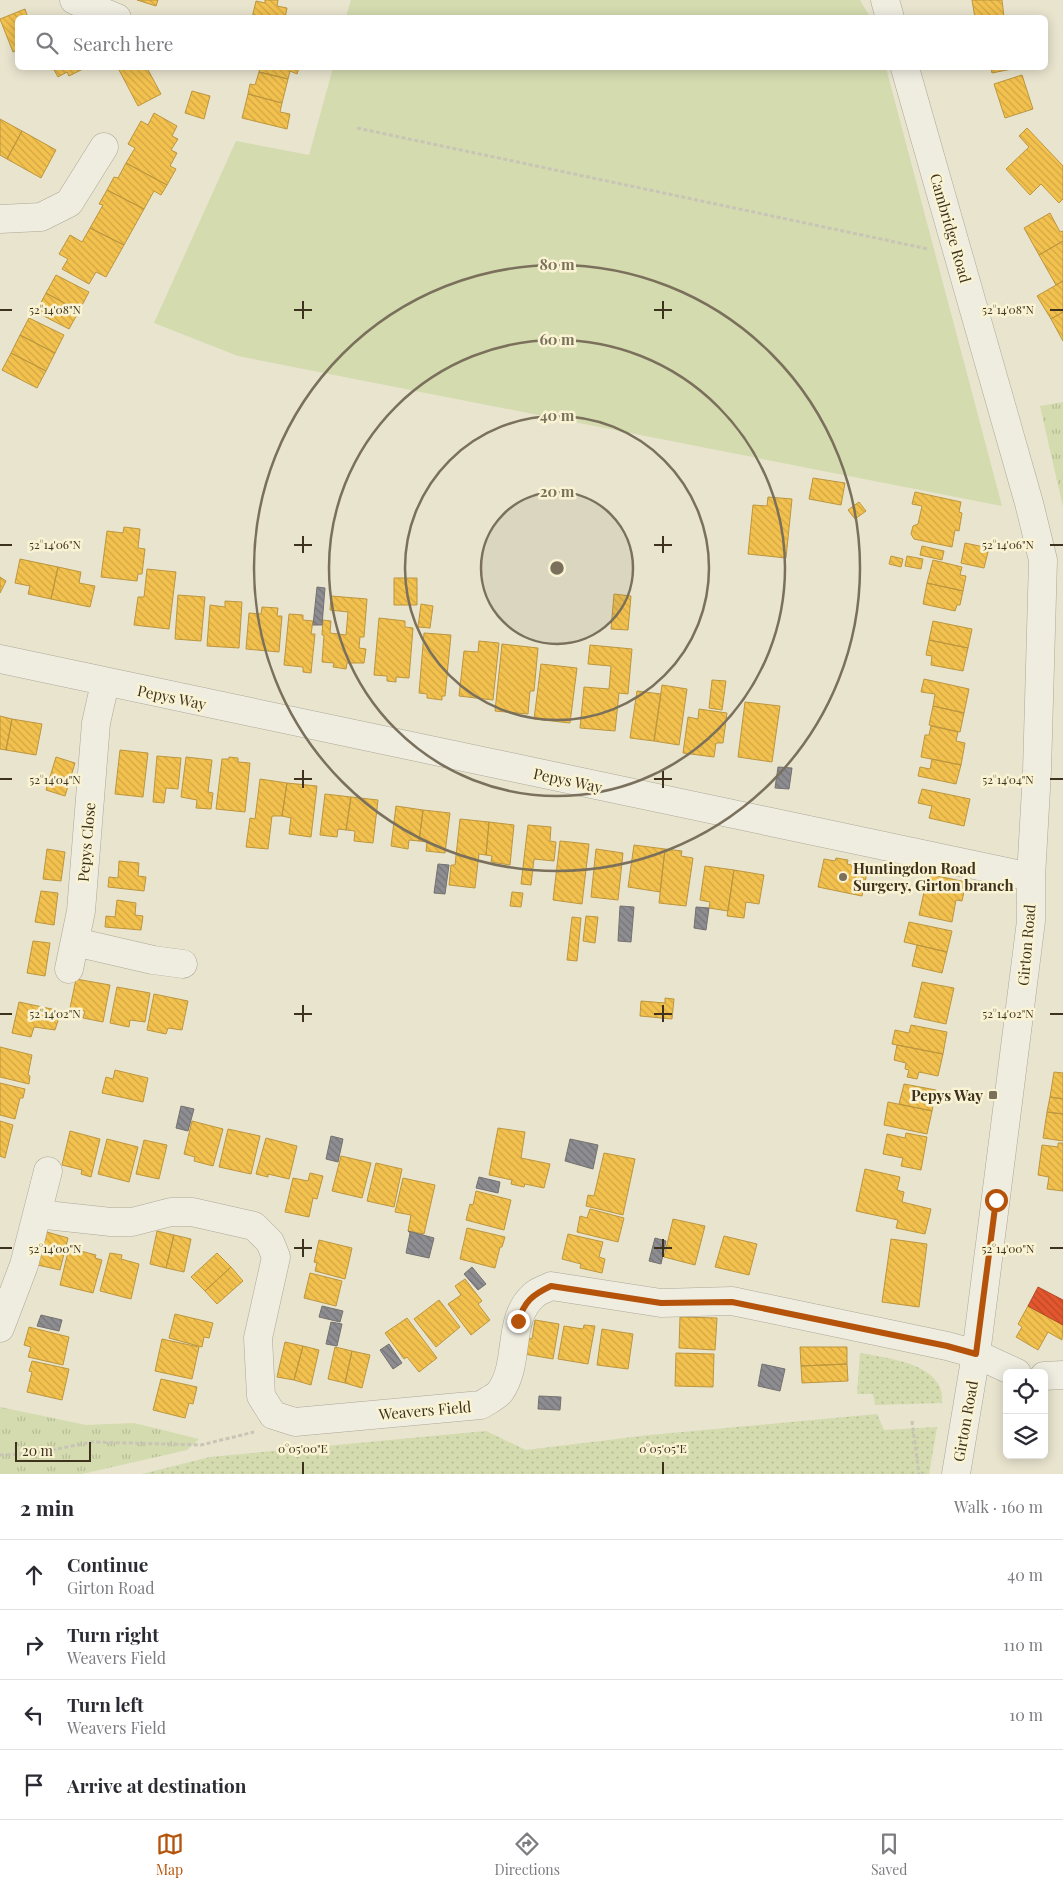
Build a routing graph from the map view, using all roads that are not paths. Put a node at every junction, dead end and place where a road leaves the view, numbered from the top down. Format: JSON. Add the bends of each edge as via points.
{"nodes":[{"id":1,"x":74,"y":0,"type":"edge"},
{"id":2,"x":885,"y":0,"type":"edge"},
{"id":3,"x":110,"y":15,"type":"edge"},
{"id":4,"x":889,"y":15,"type":"edge"},
{"id":5,"x":906,"y":70,"type":"edge"},
{"id":6,"x":104,"y":147,"type":"dead end"},
{"id":7,"x":0,"y":219,"type":"edge"},
{"id":8,"x":1029,"y":503,"type":"joint"},
{"id":9,"x":1052,"y":612,"type":"edge"},
{"id":10,"x":0,"y":659,"type":"edge"},
{"id":11,"x":105,"y":683,"type":"junction"},
{"id":12,"x":1031,"y":877,"type":"junction"},
{"id":13,"x":74,"y":942,"type":"junction"},
{"id":14,"x":183,"y":964,"type":"dead end"},
{"id":15,"x":69,"y":969,"type":"dead end"},
{"id":16,"x":48,"y":1172,"type":"dead end"},
{"id":17,"x":38,"y":1214,"type":"junction"},
{"id":18,"x":0,"y":1328,"type":"edge"},
{"id":19,"x":976,"y":1354,"type":"junction"},
{"id":20,"x":1008,"y":1369,"type":"edge"},
{"id":21,"x":1063,"y":1375,"type":"edge"},
{"id":22,"x":1048,"y":1376,"type":"edge"},
{"id":23,"x":956,"y":1474,"type":"edge"}],
"edges":[{"from":1,"to":3,"type":"street"},
{"from":2,"to":4,"type":"street"},
{"from":5,"to":8,"type":"street","name":"Cambridge Road"},
{"from":6,"to":7,"type":"street","via":[[69,203],[41,218]]},
{"from":8,"to":9,"type":"street","name":"Girton Road"},
{"from":9,"to":12,"type":"street","name":"Girton Road"},
{"from":10,"to":11,"type":"street","name":"Pepys Way"},
{"from":11,"to":12,"type":"street","name":"Pepys Way"},
{"from":11,"to":13,"type":"street","name":"Pepys Close","via":[[96,723],[81,912]]},
{"from":12,"to":19,"type":"street","name":"Girton Road","via":[[1031,921]]},
{"from":13,"to":14,"type":"street"},
{"from":13,"to":15,"type":"street","name":"Pepys Close"},
{"from":16,"to":17,"type":"street"},
{"from":17,"to":18,"type":"street","via":[[24,1265]]},
{"from":17,"to":19,"type":"street","name":"Weavers Field","via":[[132,1222],[171,1212],[192,1212],[254,1226],[270,1242],[276,1257],[258,1338],[261,1396],[273,1415],[295,1422],[482,1405],[499,1394],[509,1377],[523,1306],[535,1294],[551,1286],[661,1303],[732,1302]]},
{"from":19,"to":20,"type":"street","name":"Weavers Field"},
{"from":19,"to":23,"type":"street","name":"Girton Road"},
{"from":21,"to":22,"type":"street"}]}
